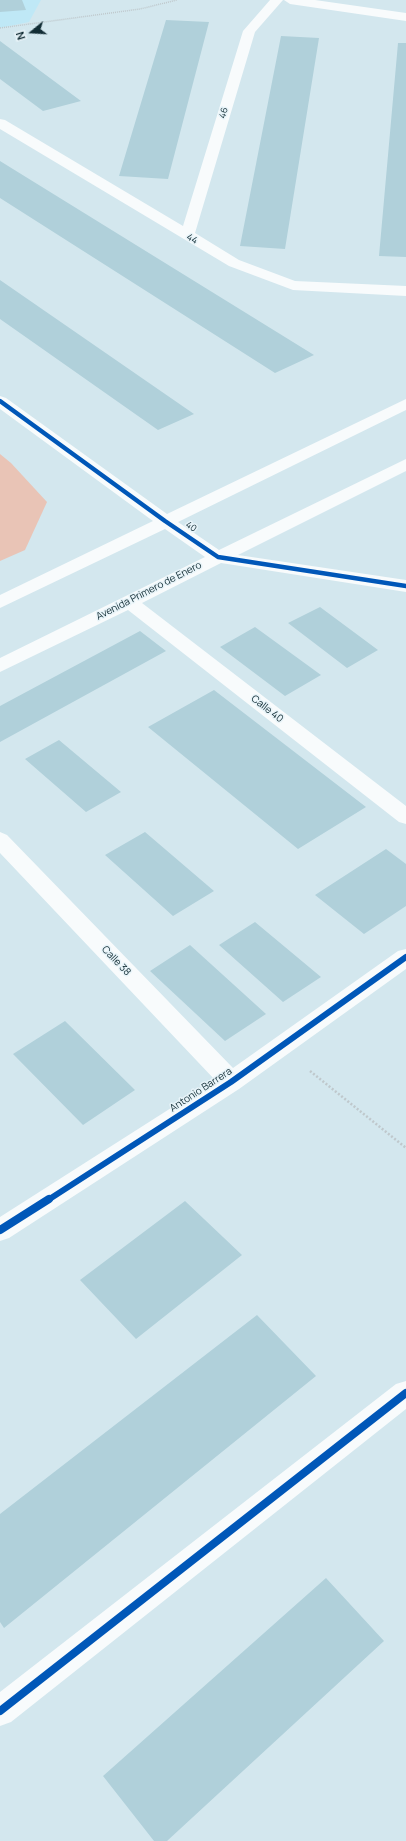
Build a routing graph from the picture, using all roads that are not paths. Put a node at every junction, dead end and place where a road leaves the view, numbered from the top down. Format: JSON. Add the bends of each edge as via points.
{"nodes":[{"id":1,"x":277,"y":0,"type":"edge"},
{"id":2,"x":290,"y":0,"type":"edge"},
{"id":3,"x":406,"y":17,"type":"edge"},
{"id":4,"x":0,"y":123,"type":"edge"},
{"id":5,"x":187,"y":236,"type":"junction"},
{"id":6,"x":406,"y":291,"type":"edge"},
{"id":7,"x":0,"y":401,"type":"edge"},
{"id":8,"x":406,"y":404,"type":"edge"},
{"id":9,"x":406,"y":464,"type":"edge"},
{"id":10,"x":165,"y":521,"type":"junction"},
{"id":11,"x":218,"y":556,"type":"junction"},
{"id":12,"x":406,"y":586,"type":"edge"},
{"id":13,"x":128,"y":601,"type":"junction"},
{"id":14,"x":0,"y":602,"type":"edge"},
{"id":15,"x":0,"y":666,"type":"edge"},
{"id":16,"x":406,"y":818,"type":"edge"},
{"id":17,"x":0,"y":840,"type":"edge"},
{"id":18,"x":406,"y":957,"type":"edge"},
{"id":19,"x":231,"y":1082,"type":"junction"},
{"id":20,"x":0,"y":1230,"type":"edge"},
{"id":21,"x":406,"y":1392,"type":"edge"},
{"id":22,"x":0,"y":1711,"type":"edge"}],
"edges":[{"from":1,"to":5,"type":"street","name":"46","via":[[249,31]]},
{"from":2,"to":3,"type":"street"},
{"from":4,"to":5,"type":"street","name":"44"},
{"from":5,"to":6,"type":"street","name":"44","via":[[234,264],[293,285]]},
{"from":7,"to":10,"type":"street","name":"40"},
{"from":8,"to":10,"type":"street"},
{"from":9,"to":11,"type":"street","name":"Avenida Primero de Enero"},
{"from":10,"to":11,"type":"street","name":"40"},
{"from":10,"to":14,"type":"street"},
{"from":11,"to":12,"type":"street","name":"40"},
{"from":11,"to":13,"type":"street","name":"Avenida Primero de Enero"},
{"from":13,"to":15,"type":"street","name":"Avenida Primero de Enero"},
{"from":13,"to":16,"type":"street","name":"Calle 40"},
{"from":17,"to":19,"type":"street","name":"Calle 38"},
{"from":18,"to":19,"type":"street","name":"Antonio Barrera"},
{"from":19,"to":20,"type":"street","name":"Antonio Barrera"},
{"from":21,"to":22,"type":"street"}]}
